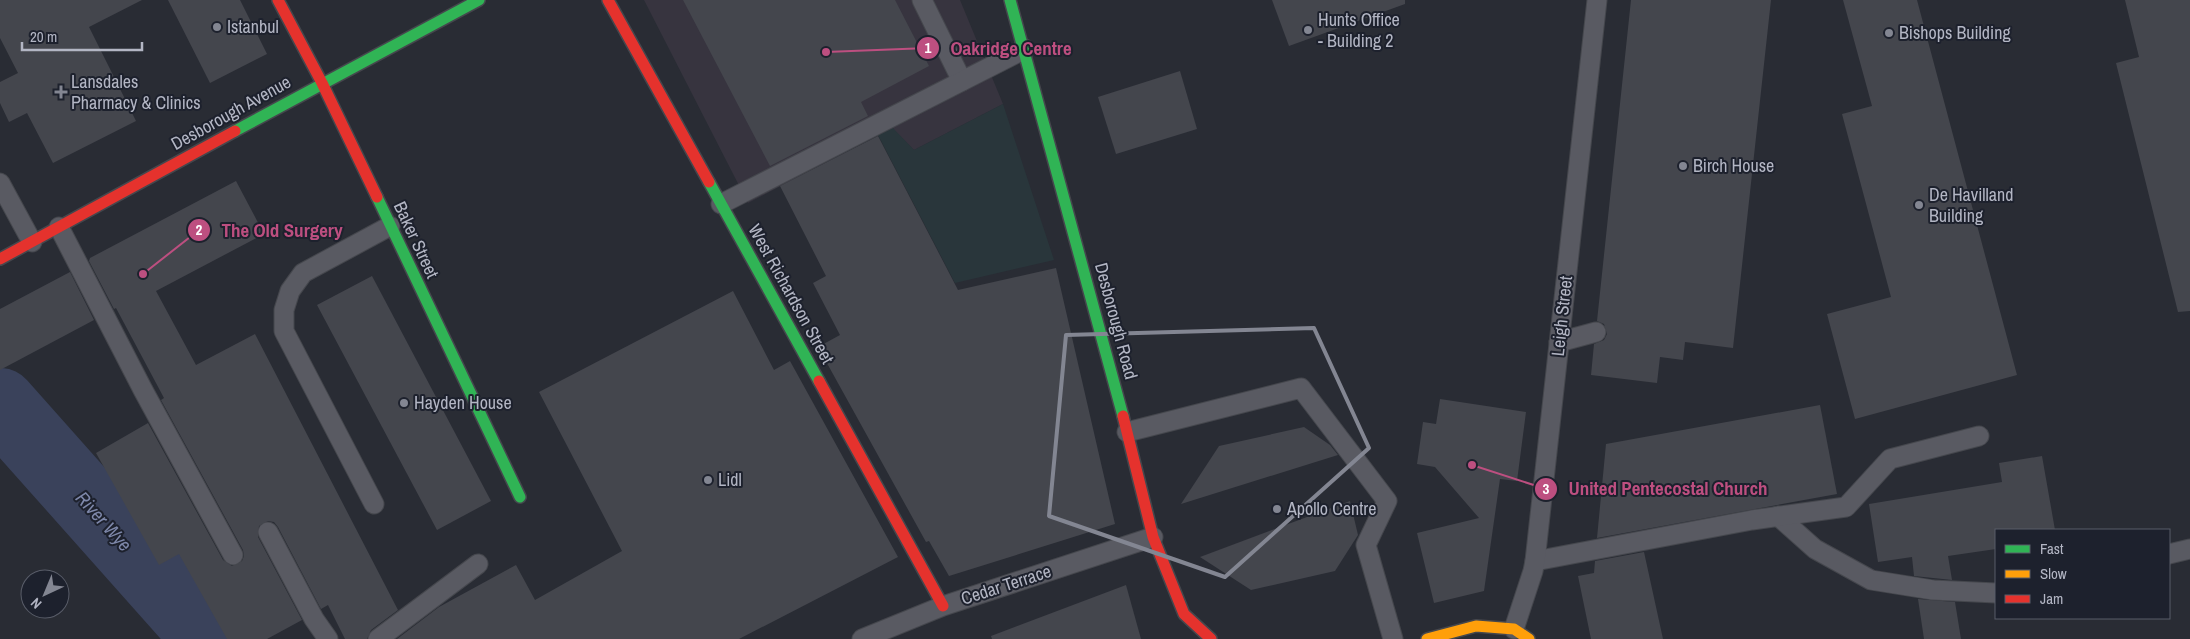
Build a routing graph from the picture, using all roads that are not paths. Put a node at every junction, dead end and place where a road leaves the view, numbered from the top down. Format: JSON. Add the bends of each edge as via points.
{"nodes":[{"id":1,"x":278,"y":0,"type":"edge"},
{"id":2,"x":480,"y":0,"type":"edge"},
{"id":3,"x":608,"y":0,"type":"edge"},
{"id":4,"x":922,"y":0,"type":"edge"},
{"id":5,"x":1010,"y":0,"type":"edge"},
{"id":6,"x":1597,"y":0,"type":"edge"},
{"id":7,"x":1025,"y":49,"type":"junction"},
{"id":8,"x":962,"y":81,"type":"junction"},
{"id":9,"x":322,"y":83,"type":"junction"},
{"id":10,"x":0,"y":183,"type":"edge"},
{"id":11,"x":721,"y":204,"type":"junction"},
{"id":12,"x":390,"y":226,"type":"junction"},
{"id":13,"x":59,"y":227,"type":"junction"},
{"id":14,"x":32,"y":242,"type":"junction"},
{"id":15,"x":0,"y":259,"type":"edge"},
{"id":16,"x":1596,"y":332,"type":"dead end"},
{"id":17,"x":1559,"y":342,"type":"junction"},
{"id":18,"x":1127,"y":432,"type":"junction"},
{"id":19,"x":1979,"y":436,"type":"dead end"},
{"id":20,"x":520,"y":497,"type":"dead end"},
{"id":21,"x":374,"y":504,"type":"dead end"},
{"id":22,"x":1778,"y":516,"type":"junction"},
{"id":23,"x":268,"y":532,"type":"dead end"},
{"id":24,"x":1153,"y":537,"type":"junction"},
{"id":25,"x":2190,"y":549,"type":"edge"},
{"id":26,"x":2170,"y":554,"type":"edge"},
{"id":27,"x":233,"y":555,"type":"dead end"},
{"id":28,"x":1534,"y":561,"type":"junction"},
{"id":29,"x":478,"y":564,"type":"dead end"},
{"id":30,"x":1995,"y":593,"type":"edge"},
{"id":31,"x":943,"y":606,"type":"junction"},
{"id":32,"x":1522,"y":634,"type":"edge"},
{"id":33,"x":328,"y":639,"type":"edge"},
{"id":34,"x":378,"y":639,"type":"edge"},
{"id":35,"x":862,"y":639,"type":"edge"},
{"id":36,"x":1212,"y":639,"type":"edge"},
{"id":37,"x":1393,"y":639,"type":"edge"},
{"id":38,"x":1427,"y":639,"type":"edge"}],
"edges":[{"from":1,"to":9,"type":"street","name":"Baker Street"},
{"from":2,"to":9,"type":"street","name":"Desborough Avenue"},
{"from":3,"to":11,"type":"street","name":"West Richardson Street"},
{"from":4,"to":8,"type":"lane"},
{"from":5,"to":7,"type":"street","name":"Desborough Road"},
{"from":6,"to":17,"type":"lane","name":"Leigh Street"},
{"from":7,"to":8,"type":"lane"},
{"from":7,"to":18,"type":"street","name":"Desborough Road"},
{"from":8,"to":11,"type":"lane"},
{"from":9,"to":12,"type":"street","name":"Baker Street"},
{"from":9,"to":13,"type":"street","name":"Desborough Avenue"},
{"from":10,"to":14,"type":"lane"},
{"from":11,"to":31,"type":"street","name":"West Richardson Street"},
{"from":12,"to":20,"type":"street","name":"Baker Street"},
{"from":12,"to":21,"type":"lane","via":[[303,273],[290,290],[284,310],[284,331]]},
{"from":13,"to":14,"type":"street","name":"Desborough Avenue"},
{"from":13,"to":27,"type":"lane"},
{"from":14,"to":15,"type":"street","name":"Desborough Avenue"},
{"from":16,"to":17,"type":"lane"},
{"from":17,"to":28,"type":"lane","name":"Leigh Street"},
{"from":18,"to":24,"type":"street","name":"Desborough Road"},
{"from":18,"to":37,"type":"lane","via":[[1301,388],[1387,501],[1366,545]]},
{"from":19,"to":22,"type":"lane","via":[[1890,459],[1846,506]]},
{"from":22,"to":28,"type":"lane"},
{"from":22,"to":30,"type":"lane","via":[[1815,549],[1871,580],[1933,590]]},
{"from":23,"to":33,"type":"lane"},
{"from":24,"to":31,"type":"lane","name":"Cedar Terrace"},
{"from":24,"to":36,"type":"street","name":"Desborough Road","via":[[1184,614]]},
{"from":25,"to":26,"type":"lane"},
{"from":28,"to":32,"type":"lane","name":"Leigh Street"},
{"from":29,"to":34,"type":"lane"},
{"from":31,"to":35,"type":"lane","name":"Cedar Terrace"},
{"from":32,"to":38,"type":"street","via":[[1476,626]]}]}
